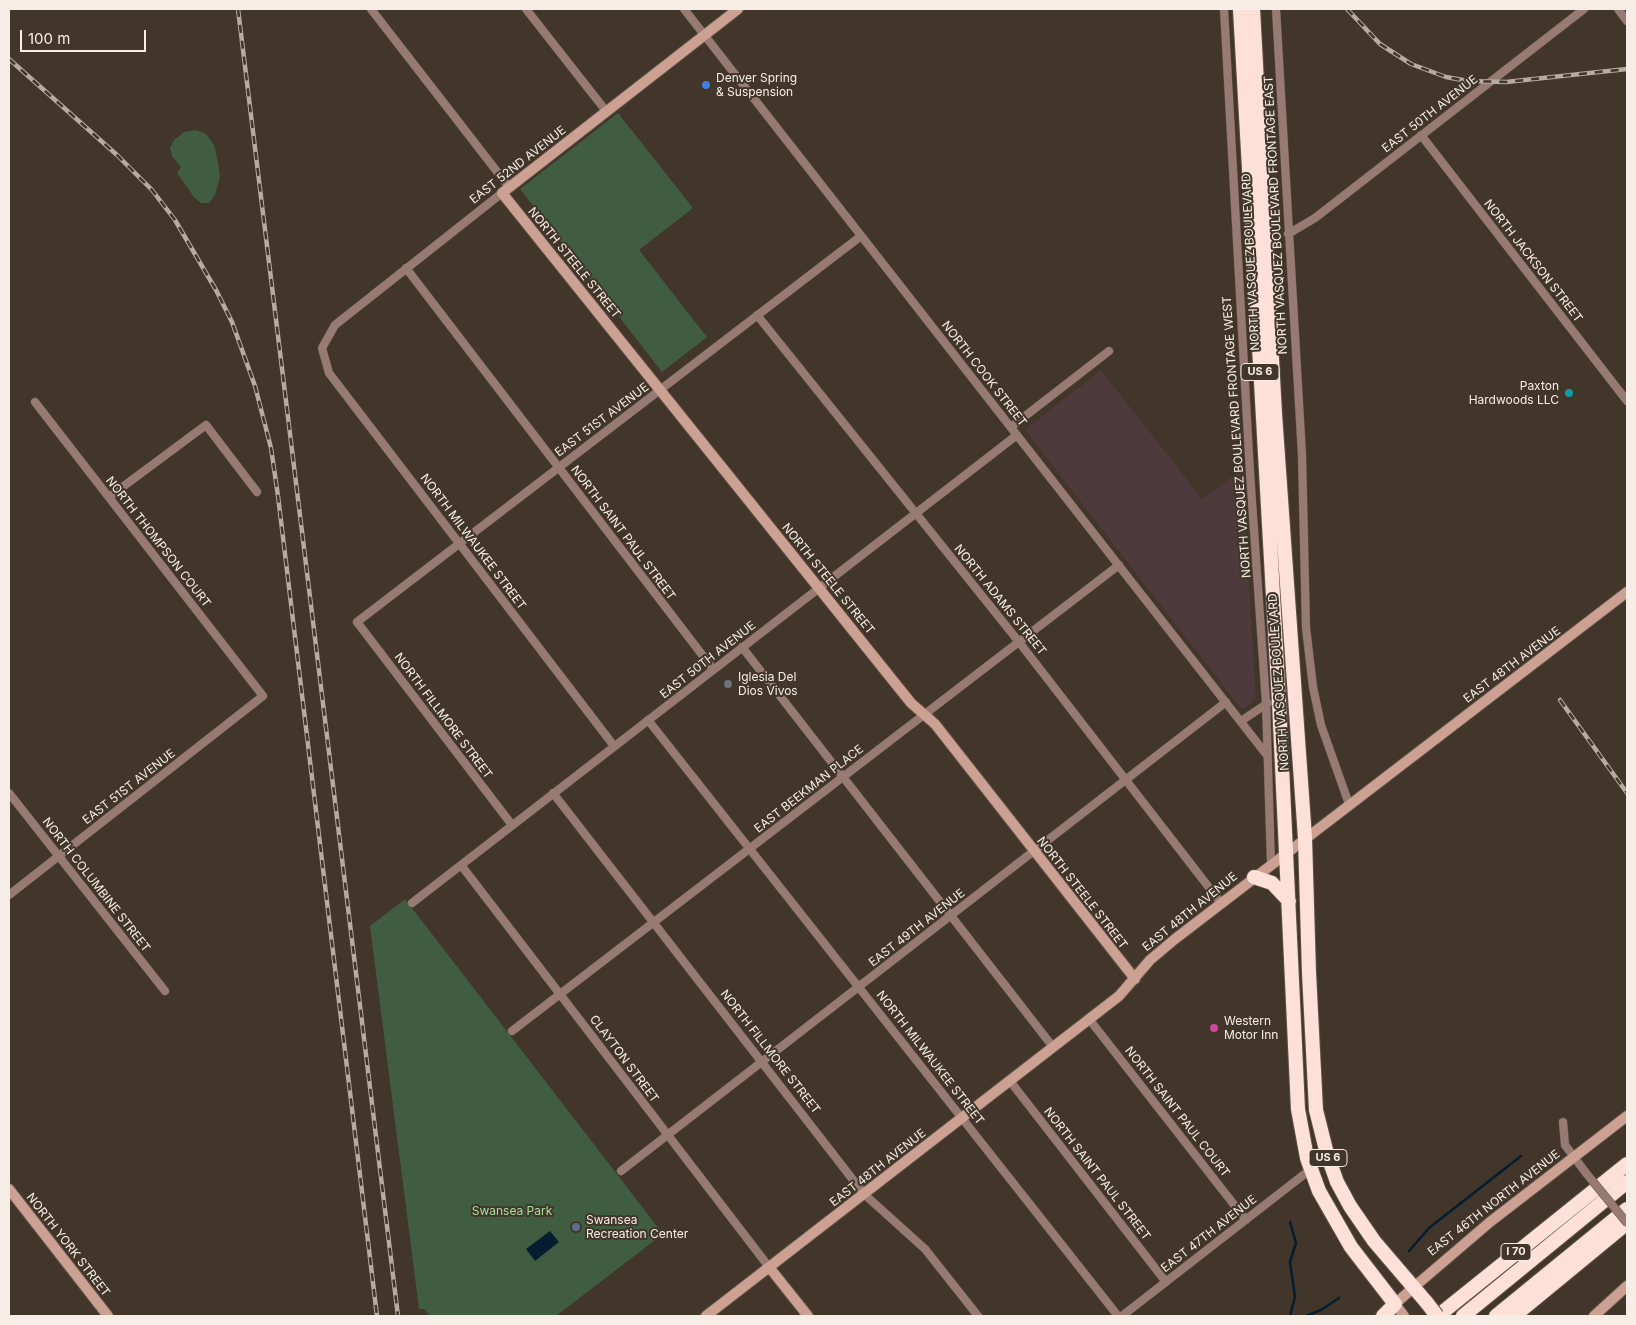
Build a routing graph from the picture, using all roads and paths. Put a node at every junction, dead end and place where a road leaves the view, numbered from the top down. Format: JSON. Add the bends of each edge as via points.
{"nodes":[{"id":1,"x":372,"y":9,"type":"edge"},
{"id":2,"x":526,"y":9,"type":"edge"},
{"id":3,"x":684,"y":9,"type":"edge"},
{"id":4,"x":738,"y":9,"type":"edge"},
{"id":5,"x":1224,"y":9,"type":"edge"},
{"id":6,"x":1240,"y":9,"type":"edge"},
{"id":7,"x":1253,"y":9,"type":"edge"},
{"id":8,"x":1276,"y":9,"type":"edge"},
{"id":9,"x":1584,"y":9,"type":"edge"},
{"id":10,"x":1618,"y":9,"type":"edge"},
{"id":11,"x":1627,"y":21,"type":"edge"},
{"id":12,"x":704,"y":35,"type":"junction"},
{"id":13,"x":606,"y":111,"type":"junction"},
{"id":14,"x":1421,"y":135,"type":"junction"},
{"id":15,"x":505,"y":190,"type":"junction"},
{"id":16,"x":1288,"y":234,"type":"junction"},
{"id":17,"x":861,"y":236,"type":"junction"},
{"id":18,"x":406,"y":268,"type":"junction"},
{"id":19,"x":757,"y":315,"type":"junction"},
{"id":20,"x":322,"y":348,"type":"joint"},
{"id":21,"x":1109,"y":351,"type":"dead end"},
{"id":22,"x":660,"y":389,"type":"junction"},
{"id":23,"x":1627,"y":401,"type":"edge"},
{"id":24,"x":35,"y":402,"type":"dead end"},
{"id":25,"x":1011,"y":427,"type":"junction"},
{"id":26,"x":1017,"y":435,"type":"junction"},
{"id":27,"x":558,"y":467,"type":"junction"},
{"id":28,"x":257,"y":492,"type":"dead end"},
{"id":29,"x":108,"y":498,"type":"junction"},
{"id":30,"x":916,"y":513,"type":"junction"},
{"id":31,"x":460,"y":543,"type":"junction"},
{"id":32,"x":1119,"y":565,"type":"junction"},
{"id":33,"x":819,"y":588,"type":"junction"},
{"id":34,"x":1627,"y":592,"type":"edge"},
{"id":35,"x":357,"y":622,"type":"joint"},
{"id":36,"x":1020,"y":642,"type":"junction"},
{"id":37,"x":742,"y":647,"type":"junction"},
{"id":38,"x":714,"y":669,"type":"junction"},
{"id":39,"x":263,"y":696,"type":"joint"},
{"id":40,"x":1226,"y":702,"type":"junction"},
{"id":41,"x":1273,"y":703,"type":"junction"},
{"id":42,"x":923,"y":714,"type":"junction"},
{"id":43,"x":648,"y":720,"type":"junction"},
{"id":44,"x":1241,"y":721,"type":"junction"},
{"id":45,"x":614,"y":746,"type":"junction"},
{"id":46,"x":1266,"y":754,"type":"junction"},
{"id":47,"x":843,"y":777,"type":"junction"},
{"id":48,"x":1126,"y":781,"type":"junction"},
{"id":49,"x":9,"y":793,"type":"edge"},
{"id":50,"x":553,"y":793,"type":"junction"},
{"id":51,"x":1350,"y":804,"type":"junction"},
{"id":52,"x":512,"y":825,"type":"junction"},
{"id":53,"x":1305,"y":838,"type":"junction"},
{"id":54,"x":750,"y":848,"type":"junction"},
{"id":55,"x":1034,"y":852,"type":"junction"},
{"id":56,"x":1286,"y":852,"type":"junction"},
{"id":57,"x":59,"y":856,"type":"junction"},
{"id":58,"x":1271,"y":864,"type":"junction"},
{"id":59,"x":461,"y":865,"type":"junction"},
{"id":60,"x":1254,"y":877,"type":"junction"},
{"id":61,"x":9,"y":896,"type":"edge"},
{"id":62,"x":1289,"y":901,"type":"junction"},
{"id":63,"x":412,"y":903,"type":"dead end"},
{"id":64,"x":1221,"y":903,"type":"junction"},
{"id":65,"x":951,"y":916,"type":"junction"},
{"id":66,"x":654,"y":922,"type":"junction"},
{"id":67,"x":1134,"y":979,"type":"junction"},
{"id":68,"x":859,"y":987,"type":"junction"},
{"id":69,"x":165,"y":991,"type":"dead end"},
{"id":70,"x":560,"y":994,"type":"junction"},
{"id":71,"x":1089,"y":1019,"type":"junction"},
{"id":72,"x":512,"y":1031,"type":"dead end"},
{"id":73,"x":1053,"y":1047,"type":"junction"},
{"id":74,"x":762,"y":1061,"type":"junction"},
{"id":75,"x":1010,"y":1081,"type":"junction"},
{"id":76,"x":1627,"y":1116,"type":"edge"},
{"id":77,"x":963,"y":1117,"type":"junction"},
{"id":78,"x":1563,"y":1122,"type":"dead end"},
{"id":79,"x":668,"y":1135,"type":"junction"},
{"id":80,"x":1574,"y":1158,"type":"junction"},
{"id":81,"x":1627,"y":1164,"type":"edge"},
{"id":82,"x":1311,"y":1169,"type":"junction"},
{"id":83,"x":621,"y":1170,"type":"dead end"},
{"id":84,"x":1627,"y":1182,"type":"edge"},
{"id":85,"x":9,"y":1189,"type":"edge"},
{"id":86,"x":864,"y":1194,"type":"junction"},
{"id":87,"x":1627,"y":1209,"type":"edge"},
{"id":88,"x":1246,"y":1220,"type":"junction"},
{"id":89,"x":1627,"y":1223,"type":"edge"},
{"id":90,"x":769,"y":1267,"type":"junction"},
{"id":91,"x":1166,"y":1282,"type":"junction"},
{"id":92,"x":1627,"y":1286,"type":"edge"},
{"id":93,"x":1414,"y":1287,"type":"junction"},
{"id":94,"x":1395,"y":1304,"type":"junction"},
{"id":95,"x":1440,"y":1313,"type":"edge"},
{"id":96,"x":108,"y":1316,"type":"edge"},
{"id":97,"x":706,"y":1316,"type":"edge"},
{"id":98,"x":808,"y":1316,"type":"edge"},
{"id":99,"x":978,"y":1316,"type":"edge"},
{"id":100,"x":1120,"y":1316,"type":"edge"},
{"id":101,"x":1383,"y":1316,"type":"edge"},
{"id":102,"x":1404,"y":1316,"type":"edge"},
{"id":103,"x":1463,"y":1316,"type":"edge"},
{"id":104,"x":1496,"y":1316,"type":"edge"},
{"id":105,"x":1514,"y":1316,"type":"edge"},
{"id":106,"x":1594,"y":1316,"type":"edge"}],
"edges":[{"from":1,"to":15,"type":"street","name":"NORTH STEELE STREET"},
{"from":2,"to":13,"type":"street"},
{"from":3,"to":12,"type":"street","name":"NORTH COOK STREET"},
{"from":4,"to":12,"type":"street","name":"EAST 52ND AVENUE"},
{"from":5,"to":41,"type":"street","name":"NORTH VASQUEZ BOULEVARD FRONTAGE WEST","via":[[1249,464]]},
{"from":6,"to":41,"type":"highway","name":"NORTH VASQUEZ BOULEVARD","number":"US 6"},
{"from":7,"to":53,"type":"highway","name":"NORTH VASQUEZ BOULEVARD","number":"US 6","via":[[1274,414]]},
{"from":8,"to":16,"type":"street","name":"NORTH VASQUEZ BOULEVARD FRONTAGE EAST"},
{"from":9,"to":14,"type":"street","name":"EAST 50TH AVENUE"},
{"from":10,"to":11,"type":"street"},
{"from":12,"to":13,"type":"street","name":"EAST 52ND AVENUE"},
{"from":12,"to":17,"type":"street","name":"NORTH COOK STREET"},
{"from":13,"to":15,"type":"street","name":"EAST 52ND AVENUE"},
{"from":14,"to":16,"type":"street","name":"EAST 50TH AVENUE","via":[[1314,218]]},
{"from":14,"to":23,"type":"street","name":"NORTH JACKSON STREET"},
{"from":15,"to":18,"type":"street","name":"EAST 52ND AVENUE"},
{"from":15,"to":22,"type":"street","name":"NORTH STEELE STREET"},
{"from":16,"to":51,"type":"street","name":"NORTH VASQUEZ BOULEVARD FRONTAGE EAST","via":[[1302,455],[1308,648],[1321,725]]},
{"from":17,"to":19,"type":"street","name":"EAST 51ST AVENUE"},
{"from":17,"to":25,"type":"street","name":"NORTH COOK STREET"},
{"from":18,"to":20,"type":"street","name":"EAST 52ND AVENUE","via":[[335,324]]},
{"from":18,"to":27,"type":"street","name":"NORTH SAINT PAUL STREET"},
{"from":19,"to":22,"type":"street","name":"EAST 51ST AVENUE"},
{"from":19,"to":30,"type":"street","name":"NORTH ADAMS STREET"},
{"from":20,"to":31,"type":"street","name":"NORTH MILWAUKEE STREET","via":[[329,373]]},
{"from":21,"to":25,"type":"street"},
{"from":22,"to":27,"type":"street","name":"EAST 51ST AVENUE"},
{"from":22,"to":33,"type":"street","name":"NORTH STEELE STREET"},
{"from":24,"to":29,"type":"street","name":"NORTH THOMPSON COURT"},
{"from":25,"to":26,"type":"street","name":"NORTH COOK STREET"},
{"from":26,"to":30,"type":"street","name":"EAST 50TH AVENUE"},
{"from":26,"to":32,"type":"street","name":"NORTH COOK STREET"},
{"from":27,"to":31,"type":"street","name":"EAST 51ST AVENUE"},
{"from":27,"to":38,"type":"street","name":"NORTH SAINT PAUL STREET"},
{"from":28,"to":29,"type":"street","via":[[206,424]]},
{"from":29,"to":39,"type":"street","name":"NORTH THOMPSON COURT"},
{"from":30,"to":33,"type":"street","name":"EAST 50TH AVENUE"},
{"from":30,"to":36,"type":"street","name":"NORTH ADAMS STREET"},
{"from":31,"to":35,"type":"street","name":"EAST 51ST AVENUE"},
{"from":31,"to":45,"type":"street","name":"NORTH MILWAUKEE STREET"},
{"from":32,"to":36,"type":"street","name":"EAST BEEKMAN PLACE"},
{"from":32,"to":40,"type":"street","name":"NORTH COOK STREET"},
{"from":33,"to":37,"type":"street","name":"EAST 50TH AVENUE"},
{"from":33,"to":42,"type":"street","name":"NORTH STEELE STREET"},
{"from":34,"to":51,"type":"street","name":"EAST 48TH AVENUE"},
{"from":35,"to":52,"type":"street","name":"NORTH FILLMORE STREET"},
{"from":36,"to":42,"type":"street","name":"EAST BEEKMAN PLACE"},
{"from":36,"to":48,"type":"street","name":"NORTH ADAMS STREET"},
{"from":37,"to":38,"type":"street","name":"EAST 50TH AVENUE"},
{"from":37,"to":47,"type":"street"},
{"from":38,"to":43,"type":"street","name":"EAST 50TH AVENUE"},
{"from":39,"to":57,"type":"street","name":"EAST 51ST AVENUE"},
{"from":40,"to":44,"type":"street","name":"NORTH COOK STREET"},
{"from":40,"to":48,"type":"street","name":"EAST 49TH AVENUE"},
{"from":41,"to":44,"type":"street"},
{"from":41,"to":46,"type":"street","name":"NORTH VASQUEZ BOULEVARD FRONTAGE WEST"},
{"from":41,"to":56,"type":"highway","name":"NORTH VASQUEZ BOULEVARD","number":"US 6"},
{"from":42,"to":47,"type":"street","name":"EAST BEEKMAN PLACE"},
{"from":42,"to":55,"type":"street","name":"NORTH STEELE STREET","via":[[935,724]]},
{"from":43,"to":45,"type":"street","name":"EAST 50TH AVENUE"},
{"from":43,"to":54,"type":"street","name":"NORTH MILWAUKEE STREET"},
{"from":44,"to":46,"type":"street","name":"NORTH COOK STREET"},
{"from":45,"to":50,"type":"street","name":"EAST 50TH AVENUE"},
{"from":46,"to":58,"type":"street","name":"NORTH VASQUEZ BOULEVARD FRONTAGE WEST"},
{"from":47,"to":54,"type":"street","name":"EAST BEEKMAN PLACE"},
{"from":47,"to":65,"type":"street"},
{"from":48,"to":55,"type":"street","name":"EAST 49TH AVENUE"},
{"from":48,"to":64,"type":"street","name":"NORTH ADAMS STREET"},
{"from":49,"to":57,"type":"street","name":"NORTH COLUMBINE STREET"},
{"from":50,"to":52,"type":"street","name":"EAST 50TH AVENUE"},
{"from":50,"to":66,"type":"street","name":"NORTH FILLMORE STREET"},
{"from":51,"to":53,"type":"street","name":"EAST 48TH AVENUE"},
{"from":52,"to":59,"type":"street","name":"EAST 50TH AVENUE"},
{"from":53,"to":56,"type":"street","name":"EAST 48TH AVENUE"},
{"from":53,"to":93,"type":"highway","name":"NORTH VASQUEZ BOULEVARD","number":"US 6","via":[[1314,1087],[1321,1133],[1337,1182],[1356,1217]]},
{"from":54,"to":66,"type":"street","name":"EAST BEEKMAN PLACE"},
{"from":54,"to":68,"type":"street","name":"NORTH MILWAUKEE STREET"},
{"from":55,"to":65,"type":"street","name":"EAST 49TH AVENUE"},
{"from":55,"to":67,"type":"street","name":"NORTH STEELE STREET"},
{"from":56,"to":58,"type":"street","name":"EAST 48TH AVENUE"},
{"from":56,"to":62,"type":"highway","name":"NORTH VASQUEZ BOULEVARD","number":"US 6"},
{"from":57,"to":61,"type":"street","name":"EAST 51ST AVENUE"},
{"from":57,"to":69,"type":"street","name":"NORTH COLUMBINE STREET"},
{"from":58,"to":60,"type":"street","name":"EAST 48TH AVENUE"},
{"from":59,"to":63,"type":"street","name":"EAST 50TH AVENUE"},
{"from":59,"to":70,"type":"street","name":"CLAYTON STREET"},
{"from":60,"to":62,"type":"highway","via":[[1272,883]]},
{"from":60,"to":64,"type":"street","name":"EAST 48TH AVENUE"},
{"from":62,"to":82,"type":"highway","name":"NORTH VASQUEZ BOULEVARD","number":"US 6","via":[[1298,1109]]},
{"from":64,"to":67,"type":"street","name":"EAST 48TH AVENUE","via":[[1156,955]]},
{"from":65,"to":68,"type":"street","name":"EAST 49TH AVENUE"},
{"from":65,"to":73,"type":"street"},
{"from":66,"to":70,"type":"street","name":"EAST BEEKMAN PLACE"},
{"from":66,"to":74,"type":"street","name":"NORTH FILLMORE STREET"},
{"from":67,"to":71,"type":"street","name":"EAST 48TH AVENUE","via":[[1124,992]]},
{"from":68,"to":74,"type":"street","name":"EAST 49TH AVENUE"},
{"from":68,"to":77,"type":"street","name":"NORTH MILWAUKEE STREET"},
{"from":70,"to":72,"type":"street","name":"EAST BEEKMAN PLACE"},
{"from":70,"to":79,"type":"street","name":"CLAYTON STREET"},
{"from":71,"to":73,"type":"street","name":"EAST 48TH AVENUE"},
{"from":71,"to":88,"type":"street","name":"NORTH SAINT PAUL COURT"},
{"from":73,"to":75,"type":"street","name":"EAST 48TH AVENUE"},
{"from":74,"to":79,"type":"street","name":"EAST 49TH AVENUE"},
{"from":74,"to":86,"type":"street","name":"NORTH FILLMORE STREET"},
{"from":75,"to":77,"type":"street","name":"EAST 48TH AVENUE"},
{"from":75,"to":91,"type":"street","name":"NORTH SAINT PAUL STREET"},
{"from":76,"to":80,"type":"street","name":"EAST 46TH NORTH AVENUE"},
{"from":77,"to":86,"type":"street","name":"EAST 48TH AVENUE"},
{"from":77,"to":100,"type":"street","name":"NORTH MILWAUKEE STREET"},
{"from":78,"to":80,"type":"street","via":[[1565,1145]]},
{"from":79,"to":83,"type":"street","name":"EAST 49TH AVENUE"},
{"from":79,"to":90,"type":"street","name":"CLAYTON STREET"},
{"from":80,"to":89,"type":"street","bridge":true},
{"from":80,"to":93,"type":"street","name":"EAST 46TH NORTH AVENUE"},
{"from":81,"to":95,"type":"highway","number":"I 70"},
{"from":82,"to":88,"type":"street","name":"EAST 47TH AVENUE"},
{"from":82,"to":94,"type":"highway","name":"NORTH VASQUEZ BOULEVARD","number":"US 6","via":[[1319,1192],[1345,1238]]},
{"from":84,"to":103,"type":"highway"},
{"from":85,"to":96,"type":"street","name":"NORTH YORK STREET"},
{"from":86,"to":90,"type":"street","name":"EAST 48TH AVENUE"},
{"from":86,"to":99,"type":"street","name":"NORTH FILLMORE STREET","via":[[925,1249]]},
{"from":87,"to":104,"type":"highway"},
{"from":88,"to":91,"type":"street","name":"EAST 47TH AVENUE"},
{"from":89,"to":105,"type":"highway"},
{"from":90,"to":97,"type":"street","name":"EAST 48TH AVENUE"},
{"from":90,"to":98,"type":"street"},
{"from":91,"to":100,"type":"street","name":"EAST 47TH AVENUE"},
{"from":92,"to":106,"type":"street"},
{"from":93,"to":94,"type":"street","name":"EAST 46TH NORTH AVENUE"},
{"from":93,"to":95,"type":"highway","name":"NORTH VASQUEZ BOULEVARD","number":"US 6","bridge":true},
{"from":94,"to":101,"type":"highway","name":"EAST 46TH NORTH AVENUE"},
{"from":94,"to":102,"type":"street","name":"NORTH VASQUEZ BOULEVARD"}]}
